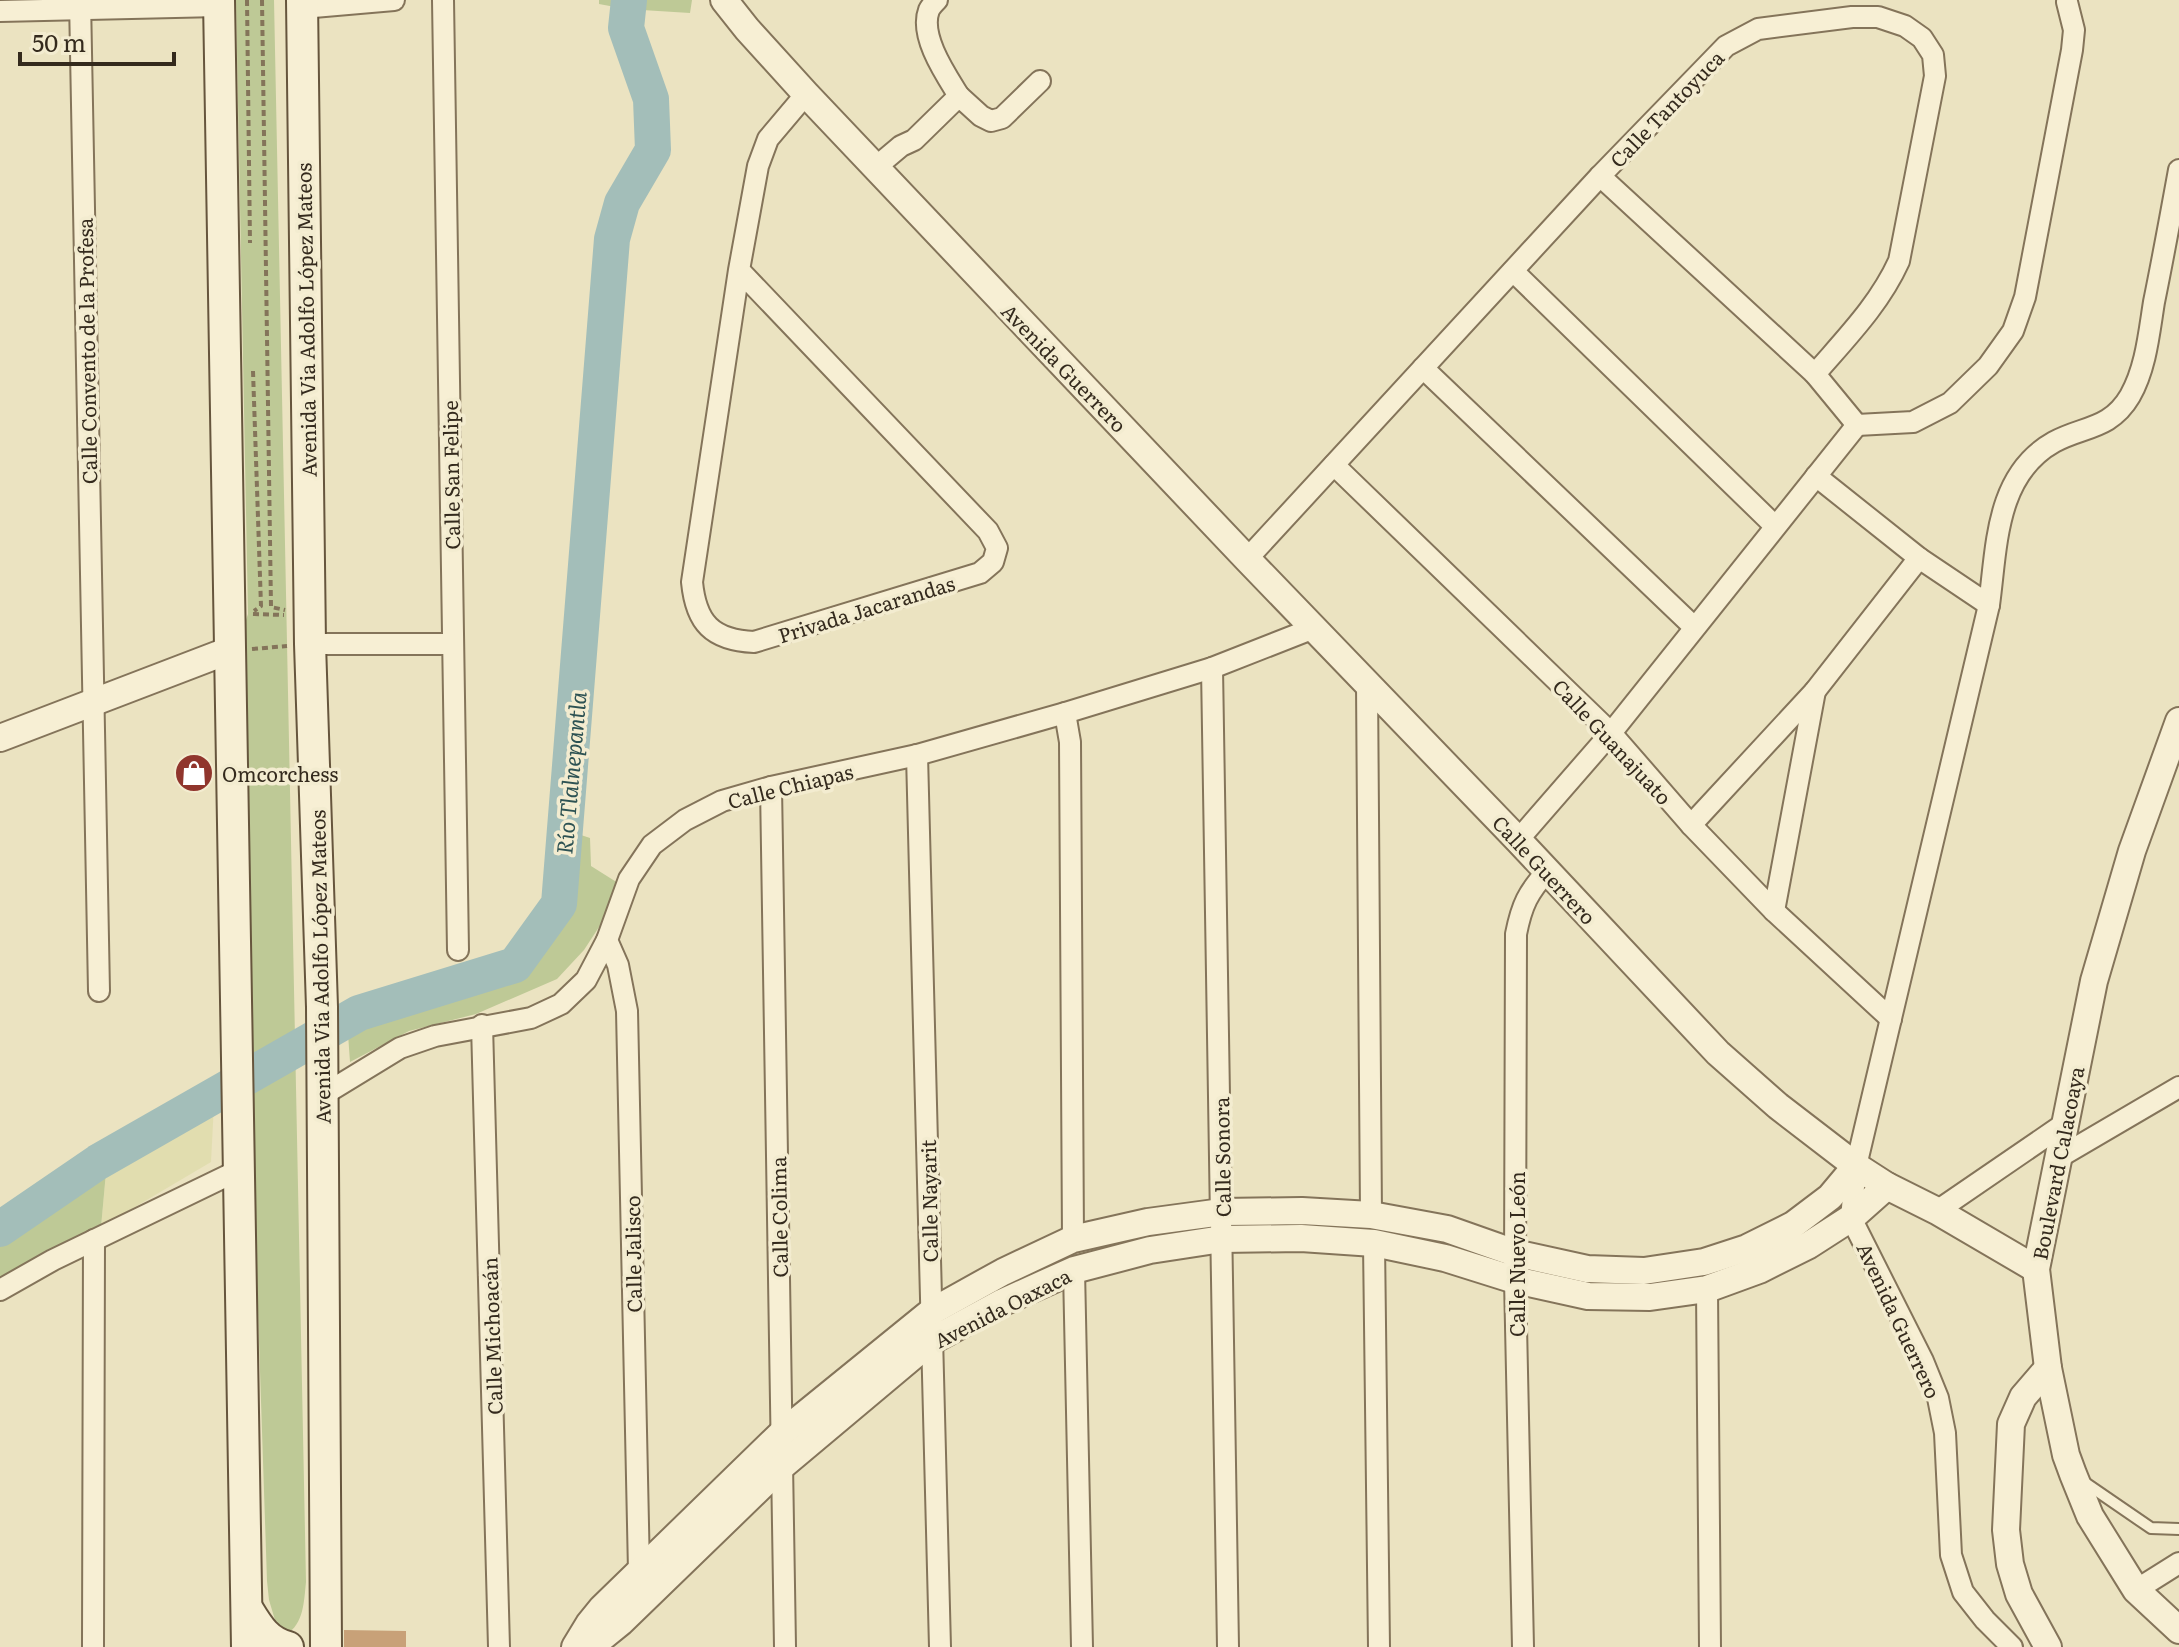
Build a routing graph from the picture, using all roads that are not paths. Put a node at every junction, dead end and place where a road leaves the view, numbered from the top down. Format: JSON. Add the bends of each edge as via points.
{"nodes":[{"id":1,"x":394,"y":0,"type":"edge"},
{"id":2,"x":443,"y":0,"type":"edge"},
{"id":3,"x":724,"y":0,"type":"edge"},
{"id":4,"x":228,"y":2,"type":"edge"},
{"id":5,"x":2067,"y":2,"type":"dead end"},
{"id":6,"x":931,"y":3,"type":"edge"},
{"id":7,"x":80,"y":4,"type":"edge"},
{"id":8,"x":302,"y":4,"type":"edge"},
{"id":9,"x":0,"y":11,"type":"edge"},
{"id":10,"x":1040,"y":81,"type":"dead end"},
{"id":11,"x":806,"y":94,"type":"junction"},
{"id":12,"x":959,"y":96,"type":"junction"},
{"id":13,"x":2179,"y":170,"type":"edge"},
{"id":14,"x":879,"y":171,"type":"junction"},
{"id":15,"x":1600,"y":176,"type":"junction"},
{"id":16,"x":739,"y":270,"type":"junction"},
{"id":17,"x":1513,"y":271,"type":"junction"},
{"id":18,"x":1423,"y":368,"type":"junction"},
{"id":19,"x":1815,"y":374,"type":"junction"},
{"id":20,"x":1857,"y":425,"type":"junction"},
{"id":21,"x":1334,"y":465,"type":"junction"},
{"id":22,"x":1816,"y":476,"type":"junction"},
{"id":23,"x":1775,"y":526,"type":"junction"},
{"id":24,"x":1919,"y":558,"type":"junction"},
{"id":25,"x":1247,"y":559,"type":"junction"},
{"id":26,"x":1989,"y":605,"type":"junction"},
{"id":27,"x":1694,"y":627,"type":"junction"},
{"id":28,"x":1314,"y":628,"type":"junction"},
{"id":29,"x":310,"y":644,"type":"junction"},
{"id":30,"x":453,"y":644,"type":"junction"},
{"id":31,"x":230,"y":650,"type":"junction"},
{"id":32,"x":1212,"y":668,"type":"junction"},
{"id":33,"x":1367,"y":684,"type":"junction"},
{"id":34,"x":1815,"y":691,"type":"junction"},
{"id":35,"x":93,"y":702,"type":"junction"},
{"id":36,"x":1065,"y":713,"type":"junction"},
{"id":37,"x":2179,"y":721,"type":"edge"},
{"id":38,"x":1611,"y":733,"type":"junction"},
{"id":39,"x":0,"y":738,"type":"edge"},
{"id":40,"x":917,"y":755,"type":"junction"},
{"id":41,"x":771,"y":787,"type":"junction"},
{"id":42,"x":1691,"y":825,"type":"junction"},
{"id":43,"x":1518,"y":840,"type":"junction"},
{"id":44,"x":1547,"y":871,"type":"junction"},
{"id":45,"x":1774,"y":911,"type":"junction"},
{"id":46,"x":607,"y":940,"type":"junction"},
{"id":47,"x":458,"y":950,"type":"dead end"},
{"id":48,"x":99,"y":991,"type":"dead end"},
{"id":49,"x":1891,"y":1019,"type":"junction"},
{"id":50,"x":482,"y":1025,"type":"junction"},
{"id":51,"x":2179,"y":1087,"type":"edge"},
{"id":52,"x":323,"y":1095,"type":"junction"},
{"id":53,"x":2064,"y":1124,"type":"junction"},
{"id":54,"x":2058,"y":1158,"type":"junction"},
{"id":55,"x":1856,"y":1166,"type":"junction"},
{"id":56,"x":239,"y":1170,"type":"junction"},
{"id":57,"x":1887,"y":1186,"type":"junction"},
{"id":58,"x":1937,"y":1211,"type":"junction"},
{"id":59,"x":1222,"y":1212,"type":"junction"},
{"id":60,"x":1371,"y":1215,"type":"junction"},
{"id":61,"x":1851,"y":1218,"type":"junction"},
{"id":62,"x":1073,"y":1239,"type":"junction"},
{"id":63,"x":1222,"y":1239,"type":"junction"},
{"id":64,"x":94,"y":1240,"type":"junction"},
{"id":65,"x":1374,"y":1243,"type":"junction"},
{"id":66,"x":1515,"y":1253,"type":"junction"},
{"id":67,"x":2036,"y":1269,"type":"junction"},
{"id":68,"x":1074,"y":1270,"type":"junction"},
{"id":69,"x":1515,"y":1280,"type":"junction"},
{"id":70,"x":1707,"y":1289,"type":"junction"},
{"id":71,"x":0,"y":1290,"type":"edge"},
{"id":72,"x":931,"y":1312,"type":"junction"},
{"id":73,"x":931,"y":1341,"type":"junction"},
{"id":74,"x":2048,"y":1368,"type":"junction"},
{"id":75,"x":782,"y":1433,"type":"junction"},
{"id":76,"x":782,"y":1466,"type":"junction"},
{"id":77,"x":2073,"y":1474,"type":"junction"},
{"id":78,"x":2179,"y":1529,"type":"edge"},
{"id":79,"x":2179,"y":1563,"type":"edge"},
{"id":80,"x":639,"y":1571,"type":"junction"},
{"id":81,"x":2136,"y":1590,"type":"junction"},
{"id":82,"x":325,"y":1607,"type":"junction"},
{"id":83,"x":247,"y":1608,"type":"junction"},
{"id":84,"x":2179,"y":1630,"type":"edge"},
{"id":85,"x":589,"y":1641,"type":"edge"},
{"id":86,"x":93,"y":1647,"type":"edge"},
{"id":87,"x":247,"y":1647,"type":"edge"},
{"id":88,"x":288,"y":1647,"type":"edge"},
{"id":89,"x":326,"y":1647,"type":"edge"},
{"id":90,"x":499,"y":1647,"type":"edge"},
{"id":91,"x":785,"y":1647,"type":"edge"},
{"id":92,"x":940,"y":1647,"type":"edge"},
{"id":93,"x":1082,"y":1647,"type":"edge"},
{"id":94,"x":1228,"y":1647,"type":"edge"},
{"id":95,"x":1379,"y":1647,"type":"edge"},
{"id":96,"x":1523,"y":1647,"type":"edge"},
{"id":97,"x":1710,"y":1647,"type":"edge"},
{"id":98,"x":2012,"y":1647,"type":"edge"},
{"id":99,"x":2048,"y":1647,"type":"edge"}],
"edges":[{"from":1,"to":8,"type":"street"},
{"from":2,"to":30,"type":"street","name":"Calle San Felipe"},
{"from":3,"to":11,"type":"street","name":"Avenida Guerrero"},
{"from":4,"to":7,"type":"street"},
{"from":4,"to":31,"type":"main road"},
{"from":5,"to":20,"type":"street","via":[[2074,30],[2072,50],[2025,297],[2013,331],[1988,366],[1950,403],[1913,422]]},
{"from":6,"to":12,"type":"street","via":[[927,29],[934,53]]},
{"from":7,"to":9,"type":"street"},
{"from":7,"to":35,"type":"street","name":"Calle Convento de la Profesa"},
{"from":8,"to":29,"type":"main road","name":"Avenida Via Adolfo López Mateos"},
{"from":10,"to":12,"type":"street","via":[[1002,118],[991,121]]},
{"from":11,"to":14,"type":"street","name":"Avenida Guerrero"},
{"from":11,"to":16,"type":"street","name":"Privada Jacarandas","via":[[768,139]]},
{"from":12,"to":14,"type":"street"},
{"from":13,"to":26,"type":"street","name":"Avenida Guerrero","via":[[2143,363],[2130,396],[2111,419],[2053,442],[2012,484],[2001,511]]},
{"from":14,"to":25,"type":"street","name":"Avenida Guerrero"},
{"from":15,"to":17,"type":"street","name":"Calle Tantoyuca"},
{"from":15,"to":19,"type":"street"},
{"from":15,"to":19,"type":"street","name":"Calle Tantoyuca","via":[[1726,46],[1758,29],[1878,17],[1922,38],[1933,55],[1935,76],[1899,261],[1876,303]]},
{"from":16,"to":16,"type":"street","name":"Privada Jacarandas","via":[[692,582],[703,621],[718,634],[754,642],[980,573],[993,562],[997,548],[988,531]]},
{"from":17,"to":18,"type":"street","name":"Calle Tantoyuca"},
{"from":17,"to":23,"type":"street"},
{"from":18,"to":21,"type":"street","name":"Calle Tantoyuca"},
{"from":18,"to":27,"type":"street"},
{"from":19,"to":20,"type":"street"},
{"from":20,"to":22,"type":"street"},
{"from":21,"to":25,"type":"street","name":"Calle Tantoyuca"},
{"from":21,"to":38,"type":"street","name":"Calle Guanajuato"},
{"from":22,"to":23,"type":"street"},
{"from":22,"to":24,"type":"street"},
{"from":23,"to":27,"type":"street"},
{"from":24,"to":26,"type":"street"},
{"from":24,"to":34,"type":"street"},
{"from":25,"to":28,"type":"street","name":"Calle Guerrero"},
{"from":26,"to":49,"type":"street","name":"Avenida Guerrero"},
{"from":27,"to":38,"type":"street"},
{"from":28,"to":32,"type":"street","name":"Calle Chiapas"},
{"from":28,"to":33,"type":"street","name":"Calle Guerrero"},
{"from":29,"to":30,"type":"street"},
{"from":29,"to":52,"type":"main road","name":"Avenida Via Adolfo López Mateos"},
{"from":30,"to":47,"type":"street","name":"Calle San Felipe"},
{"from":31,"to":35,"type":"street"},
{"from":31,"to":56,"type":"main road"},
{"from":32,"to":36,"type":"street","name":"Calle Chiapas"},
{"from":32,"to":59,"type":"street","name":"Calle Sonora"},
{"from":33,"to":43,"type":"street","name":"Calle Guerrero"},
{"from":33,"to":60,"type":"street"},
{"from":34,"to":42,"type":"street"},
{"from":34,"to":45,"type":"street"},
{"from":35,"to":39,"type":"street"},
{"from":35,"to":48,"type":"street","name":"Calle Convento de la Profesa"},
{"from":36,"to":40,"type":"street","name":"Calle Chiapas"},
{"from":36,"to":62,"type":"street","via":[[1070,742]]},
{"from":37,"to":53,"type":"street","name":"Boulevard Calacoaya","via":[[2098,966]]},
{"from":38,"to":42,"type":"street","name":"Calle Guanajuato"},
{"from":38,"to":43,"type":"street"},
{"from":40,"to":41,"type":"street","name":"Calle Chiapas"},
{"from":40,"to":72,"type":"street","name":"Calle Nayarit"},
{"from":41,"to":46,"type":"street","name":"Calle Chiapas","via":[[722,801],[652,845],[629,879]]},
{"from":41,"to":75,"type":"street","name":"Calle Colima"},
{"from":42,"to":45,"type":"street","name":"Calle Guanajuato"},
{"from":43,"to":44,"type":"street","name":"Calle Guerrero"},
{"from":44,"to":55,"type":"street","name":"Calle Guerrero","via":[[1718,1053]]},
{"from":44,"to":66,"type":"street","name":"Calle Nuevo León","via":[[1530,891],[1516,934]]},
{"from":45,"to":49,"type":"street","name":"Calle Guanajuato"},
{"from":46,"to":50,"type":"street","name":"Calle Chiapas","via":[[586,980],[561,1004],[531,1018]]},
{"from":46,"to":80,"type":"street","name":"Calle Jalisco","via":[[627,1011]]},
{"from":49,"to":55,"type":"street","name":"Avenida Guerrero"},
{"from":50,"to":52,"type":"street","name":"Calle Chiapas","via":[[400,1048]]},
{"from":50,"to":90,"type":"street","name":"Calle Michoacán"},
{"from":51,"to":54,"type":"street"},
{"from":52,"to":82,"type":"main road","name":"Avenida Via Adolfo López Mateos"},
{"from":53,"to":54,"type":"street","name":"Boulevard Calacoaya"},
{"from":53,"to":58,"type":"street"},
{"from":54,"to":67,"type":"street","name":"Boulevard Calacoaya"},
{"from":55,"to":57,"type":"street","name":"Calle Guerrero"},
{"from":55,"to":61,"type":"street","name":"Avenida Guerrero"},
{"from":55,"to":66,"type":"street","name":"Avenida Oaxaca","via":[[1830,1197],[1793,1225],[1704,1262],[1644,1271],[1587,1269]]},
{"from":56,"to":64,"type":"street"},
{"from":56,"to":83,"type":"main road"},
{"from":57,"to":58,"type":"street","name":"Calle Guerrero"},
{"from":57,"to":61,"type":"street","name":"Avenida Oaxaca"},
{"from":58,"to":67,"type":"street","name":"Calle Guerrero"},
{"from":59,"to":60,"type":"street","name":"Avenida Oaxaca"},
{"from":59,"to":62,"type":"street","name":"Avenida Oaxaca"},
{"from":59,"to":63,"type":"street","name":"Calle Sonora"},
{"from":60,"to":66,"type":"street","name":"Avenida Oaxaca","via":[[1447,1229]]},
{"from":61,"to":70,"type":"street","name":"Avenida Oaxaca","via":[[1759,1270]]},
{"from":61,"to":98,"type":"street","name":"Avenida Guerrero","via":[[1938,1398],[1945,1433],[1951,1555],[1963,1592]]},
{"from":62,"to":72,"type":"street","name":"Avenida Oaxaca"},
{"from":63,"to":65,"type":"street","name":"Avenida Oaxaca"},
{"from":63,"to":68,"type":"street","name":"Avenida Oaxaca"},
{"from":63,"to":94,"type":"street","name":"Calle Sonora"},
{"from":64,"to":71,"type":"street"},
{"from":64,"to":86,"type":"street"},
{"from":65,"to":69,"type":"street","name":"Avenida Oaxaca"},
{"from":65,"to":95,"type":"street"},
{"from":66,"to":69,"type":"street","name":"Calle Nuevo León"},
{"from":67,"to":74,"type":"street","name":"Boulevard Calacoaya"},
{"from":68,"to":73,"type":"street","name":"Avenida Oaxaca"},
{"from":68,"to":93,"type":"street"},
{"from":69,"to":70,"type":"street","name":"Avenida Oaxaca","via":[[1588,1296],[1650,1297]]},
{"from":69,"to":96,"type":"street","name":"Calle Nuevo León"},
{"from":70,"to":97,"type":"street"},
{"from":72,"to":73,"type":"street","name":"Calle Nayarit"},
{"from":72,"to":75,"type":"street","name":"Avenida Oaxaca"},
{"from":73,"to":76,"type":"street","name":"Avenida Oaxaca"},
{"from":73,"to":92,"type":"street","name":"Calle Nayarit"},
{"from":74,"to":77,"type":"street","name":"Boulevard Calacoaya"},
{"from":74,"to":99,"type":"street","via":[[2023,1397],[2011,1424],[2006,1530],[2019,1594]]},
{"from":75,"to":76,"type":"street","name":"Calle Colima"},
{"from":75,"to":80,"type":"street","name":"Avenida Oaxaca"},
{"from":76,"to":85,"type":"street","name":"Avenida Oaxaca","via":[[621,1622]]},
{"from":76,"to":91,"type":"street","name":"Calle Colima"},
{"from":77,"to":78,"type":"lane","via":[[2151,1528]]},
{"from":77,"to":81,"type":"street","name":"Boulevard Calacoaya","via":[[2090,1516]]},
{"from":79,"to":81,"type":"street"},
{"from":80,"to":85,"type":"street","name":"Avenida Oaxaca"},
{"from":81,"to":84,"type":"street","name":"Boulevard Calacoaya"},
{"from":82,"to":88,"type":"main road","via":[[308,1635]]},
{"from":82,"to":89,"type":"main road","name":"Avenida Via Adolfo López Mateos"},
{"from":83,"to":87,"type":"main road"},
{"from":83,"to":88,"type":"main road","via":[[270,1640]]}]}
